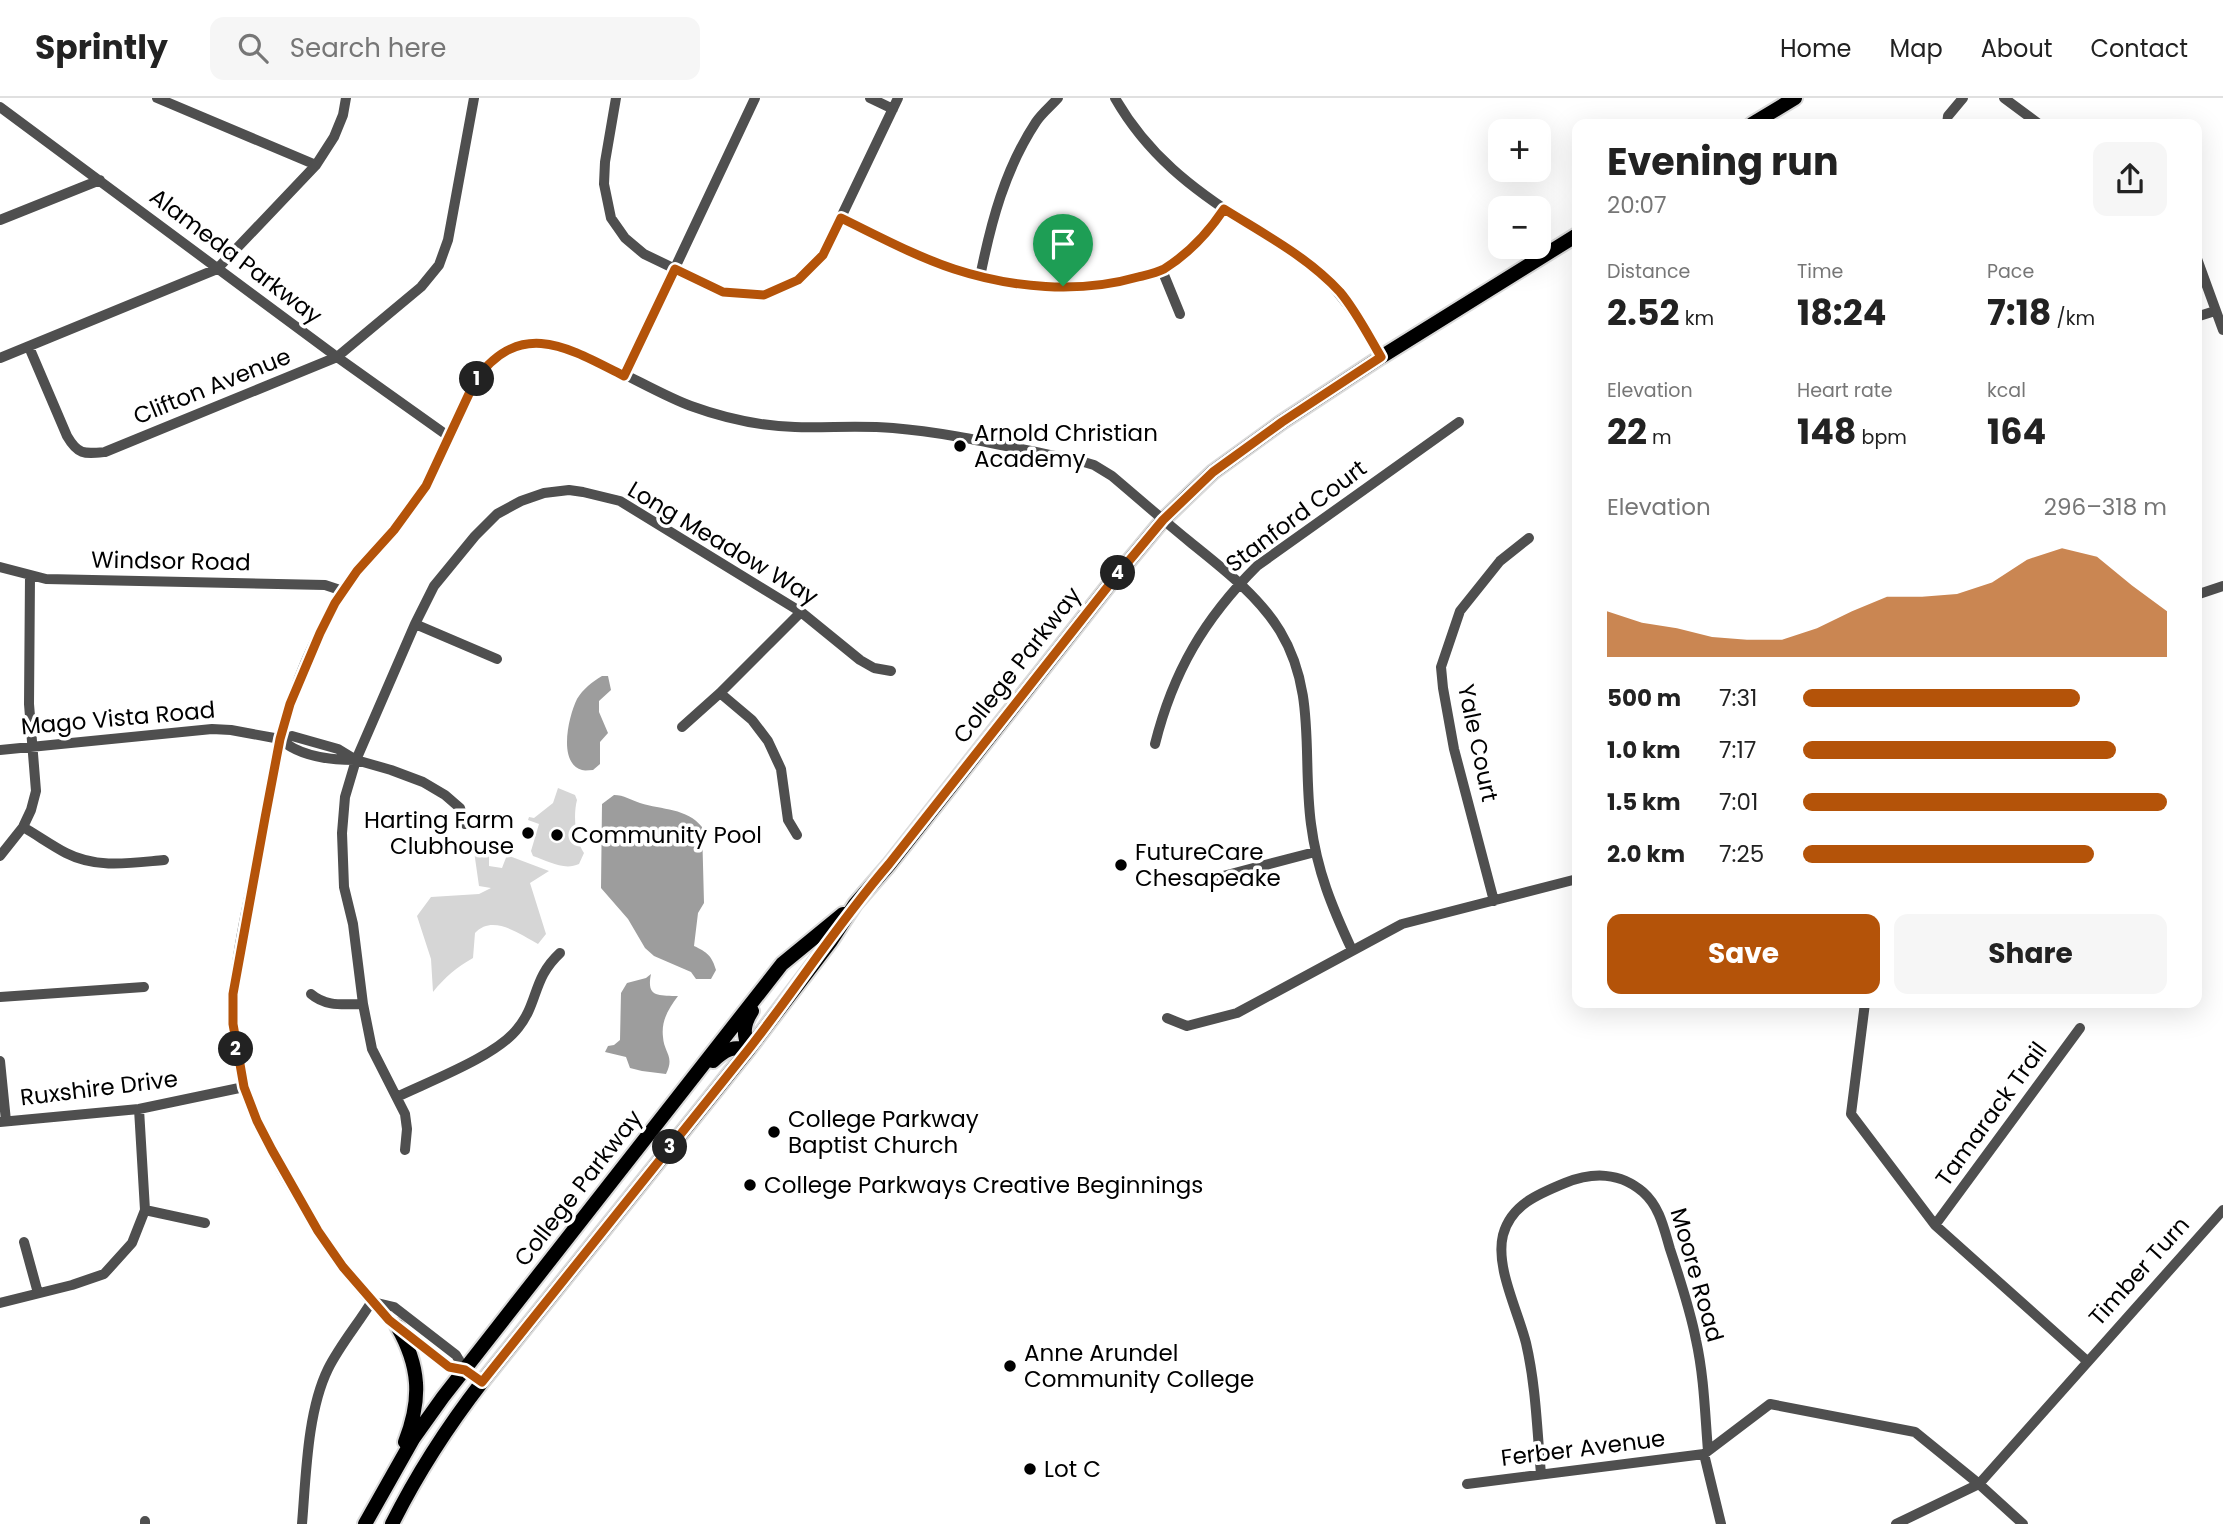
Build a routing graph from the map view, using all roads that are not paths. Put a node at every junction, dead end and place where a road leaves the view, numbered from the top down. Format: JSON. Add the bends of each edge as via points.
{"nodes":[{"id":1,"x":156,"y":98,"type":"edge"},
{"id":2,"x":346,"y":98,"type":"edge"},
{"id":3,"x":474,"y":98,"type":"edge"},
{"id":4,"x":616,"y":98,"type":"edge"},
{"id":5,"x":755,"y":98,"type":"edge"},
{"id":6,"x":870,"y":98,"type":"edge"},
{"id":7,"x":1058,"y":98,"type":"edge"},
{"id":8,"x":1115,"y":98,"type":"edge"},
{"id":9,"x":1795,"y":98,"type":"edge"},
{"id":10,"x":1963,"y":98,"type":"edge"},
{"id":11,"x":2004,"y":98,"type":"edge"},
{"id":12,"x":895,"y":103,"type":"edge"},
{"id":13,"x":0,"y":107,"type":"edge"},
{"id":14,"x":1760,"y":119,"type":"edge"},
{"id":15,"x":1948,"y":119,"type":"edge"},
{"id":16,"x":2032,"y":119,"type":"edge"},
{"id":17,"x":316,"y":164,"type":"junction"},
{"id":18,"x":100,"y":180,"type":"junction"},
{"id":19,"x":1224,"y":209,"type":"junction"},
{"id":20,"x":841,"y":218,"type":"junction"},
{"id":21,"x":0,"y":220,"type":"edge"},
{"id":22,"x":1572,"y":238,"type":"edge"},
{"id":23,"x":217,"y":268,"type":"junction"},
{"id":24,"x":675,"y":269,"type":"junction"},
{"id":25,"x":1162,"y":270,"type":"junction"},
{"id":26,"x":2202,"y":273,"type":"edge"},
{"id":27,"x":980,"y":277,"type":"junction"},
{"id":28,"x":2215,"y":311,"type":"junction"},
{"id":29,"x":1180,"y":314,"type":"dead end"},
{"id":30,"x":2202,"y":315,"type":"edge"},
{"id":31,"x":2223,"y":330,"type":"edge"},
{"id":32,"x":29,"y":347,"type":"junction"},
{"id":33,"x":337,"y":356,"type":"junction"},
{"id":34,"x":1381,"y":357,"type":"junction"},
{"id":35,"x":0,"y":358,"type":"edge"},
{"id":36,"x":624,"y":376,"type":"junction"},
{"id":37,"x":1459,"y":422,"type":"dead end"},
{"id":38,"x":448,"y":436,"type":"junction"},
{"id":39,"x":1163,"y":520,"type":"junction"},
{"id":40,"x":1528,"y":538,"type":"dead end"},
{"id":41,"x":0,"y":567,"type":"edge"},
{"id":42,"x":30,"y":576,"type":"junction"},
{"id":43,"x":1240,"y":583,"type":"junction"},
{"id":44,"x":2223,"y":586,"type":"edge"},
{"id":45,"x":342,"y":591,"type":"junction"},
{"id":46,"x":2202,"y":593,"type":"edge"},
{"id":47,"x":800,"y":612,"type":"junction"},
{"id":48,"x":415,"y":624,"type":"junction"},
{"id":49,"x":496,"y":659,"type":"dead end"},
{"id":50,"x":891,"y":671,"type":"dead end"},
{"id":51,"x":720,"y":693,"type":"junction"},
{"id":52,"x":682,"y":727,"type":"dead end"},
{"id":53,"x":280,"y":739,"type":"junction"},
{"id":54,"x":1155,"y":744,"type":"dead end"},
{"id":55,"x":33,"y":747,"type":"junction"},
{"id":56,"x":0,"y":750,"type":"edge"},
{"id":57,"x":356,"y":760,"type":"junction"},
{"id":58,"x":465,"y":824,"type":"dead end"},
{"id":59,"x":23,"y":827,"type":"junction"},
{"id":60,"x":797,"y":835,"type":"dead end"},
{"id":61,"x":1315,"y":852,"type":"junction"},
{"id":62,"x":0,"y":856,"type":"edge"},
{"id":63,"x":164,"y":860,"type":"dead end"},
{"id":64,"x":1208,"y":880,"type":"dead end"},
{"id":65,"x":1572,"y":880,"type":"edge"},
{"id":66,"x":1494,"y":901,"type":"junction"},
{"id":67,"x":855,"y":904,"type":"junction"},
{"id":68,"x":1352,"y":950,"type":"junction"},
{"id":69,"x":560,"y":953,"type":"dead end"},
{"id":70,"x":782,"y":964,"type":"junction"},
{"id":71,"x":144,"y":987,"type":"dead end"},
{"id":72,"x":310,"y":994,"type":"dead end"},
{"id":73,"x":0,"y":997,"type":"edge"},
{"id":74,"x":363,"y":1004,"type":"junction"},
{"id":75,"x":1864,"y":1008,"type":"edge"},
{"id":76,"x":1167,"y":1018,"type":"dead end"},
{"id":77,"x":2080,"y":1028,"type":"dead end"},
{"id":78,"x":749,"y":1049,"type":"junction"},
{"id":79,"x":0,"y":1061,"type":"edge"},
{"id":80,"x":687,"y":1085,"type":"junction"},
{"id":81,"x":244,"y":1087,"type":"junction"},
{"id":82,"x":397,"y":1097,"type":"junction"},
{"id":83,"x":139,"y":1109,"type":"junction"},
{"id":84,"x":3,"y":1121,"type":"edge"},
{"id":85,"x":405,"y":1150,"type":"dead end"},
{"id":86,"x":145,"y":1210,"type":"junction"},
{"id":87,"x":2223,"y":1210,"type":"edge"},
{"id":88,"x":205,"y":1223,"type":"dead end"},
{"id":89,"x":1935,"y":1225,"type":"junction"},
{"id":90,"x":24,"y":1242,"type":"dead end"},
{"id":91,"x":38,"y":1293,"type":"junction"},
{"id":92,"x":372,"y":1301,"type":"junction"},
{"id":93,"x":0,"y":1303,"type":"edge"},
{"id":94,"x":397,"y":1326,"type":"junction"},
{"id":95,"x":2087,"y":1361,"type":"junction"},
{"id":96,"x":465,"y":1370,"type":"junction"},
{"id":97,"x":482,"y":1382,"type":"junction"},
{"id":98,"x":1706,"y":1452,"type":"junction"},
{"id":99,"x":1541,"y":1474,"type":"junction"},
{"id":100,"x":390,"y":1477,"type":"junction"},
{"id":101,"x":1467,"y":1484,"type":"dead end"},
{"id":102,"x":1979,"y":1484,"type":"junction"},
{"id":103,"x":302,"y":1524,"type":"edge"},
{"id":104,"x":365,"y":1524,"type":"edge"},
{"id":105,"x":392,"y":1524,"type":"edge"},
{"id":106,"x":1721,"y":1524,"type":"edge"},
{"id":107,"x":1896,"y":1524,"type":"edge"},
{"id":108,"x":2023,"y":1524,"type":"edge"}],
"edges":[{"from":1,"to":17,"type":"street"},
{"from":2,"to":17,"type":"street","via":[[334,137]]},
{"from":3,"to":33,"type":"street","name":"Clifton Avenue","via":[[448,240],[439,265],[421,287]]},
{"from":4,"to":24,"type":"street","via":[[604,184],[611,218],[644,254]]},
{"from":5,"to":24,"type":"street"},
{"from":6,"to":12,"type":"street"},
{"from":7,"to":27,"type":"street","via":[[1037,120],[1003,186]]},
{"from":8,"to":19,"type":"street","via":[[1167,166]]},
{"from":9,"to":14,"type":"main road"},
{"from":10,"to":15,"type":"street"},
{"from":11,"to":16,"type":"street"},
{"from":12,"to":20,"type":"street"},
{"from":13,"to":18,"type":"street","name":"Alameda Parkway"},
{"from":17,"to":23,"type":"street"},
{"from":18,"to":21,"type":"street"},
{"from":18,"to":23,"type":"street","name":"Alameda Parkway"},
{"from":19,"to":25,"type":"street","via":[[1202,238]]},
{"from":19,"to":34,"type":"street","via":[[1325,278],[1354,311]]},
{"from":20,"to":24,"type":"street","via":[[823,255],[798,280],[764,295],[723,292]]},
{"from":20,"to":27,"type":"street","via":[[912,252]]},
{"from":22,"to":34,"type":"main road","name":"College Parkway"},
{"from":23,"to":32,"type":"street"},
{"from":23,"to":33,"type":"street","name":"Alameda Parkway"},
{"from":24,"to":36,"type":"street"},
{"from":25,"to":27,"type":"street","via":[[1089,286]]},
{"from":25,"to":29,"type":"street"},
{"from":26,"to":28,"type":"street"},
{"from":28,"to":30,"type":"street"},
{"from":28,"to":31,"type":"street"},
{"from":32,"to":33,"type":"street","name":"Clifton Avenue","via":[[66,436],[84,454],[105,452]]},
{"from":32,"to":35,"type":"street"},
{"from":33,"to":38,"type":"street","name":"Alameda Parkway"},
{"from":34,"to":39,"type":"main road","name":"College Parkway","via":[[1213,472]]},
{"from":36,"to":38,"type":"street","via":[[546,343],[516,346],[484,369]]},
{"from":36,"to":39,"type":"street","via":[[689,406],[733,419],[792,427],[899,428],[1076,460],[1112,476]]},
{"from":37,"to":43,"type":"street","name":"Stanford Court","via":[[1257,566]]},
{"from":38,"to":45,"type":"street","via":[[411,509]]},
{"from":39,"to":43,"type":"street"},
{"from":39,"to":67,"type":"main road","name":"College Parkway"},
{"from":40,"to":66,"type":"street","name":"Yale Court","via":[[1500,561],[1460,611],[1441,667],[1454,749]]},
{"from":41,"to":42,"type":"street","name":"Windsor Road"},
{"from":42,"to":45,"type":"street","name":"Windsor Road","via":[[325,585]]},
{"from":42,"to":55,"type":"street"},
{"from":43,"to":54,"type":"street","name":"Stanford Court","via":[[1188,653],[1163,711]]},
{"from":43,"to":61,"type":"street","via":[[1281,632],[1298,672],[1307,714],[1308,796]]},
{"from":44,"to":46,"type":"street"},
{"from":45,"to":53,"type":"street","via":[[308,661]]},
{"from":47,"to":48,"type":"street","name":"Long Meadow Way","via":[[620,501],[569,490],[532,497],[497,514],[434,586]]},
{"from":47,"to":50,"type":"street","name":"Long Meadow Way","via":[[860,660]]},
{"from":47,"to":51,"type":"street"},
{"from":48,"to":49,"type":"street"},
{"from":48,"to":57,"type":"street","name":"Long Meadow Way"},
{"from":51,"to":52,"type":"street"},
{"from":51,"to":60,"type":"street","via":[[752,720],[768,741],[781,769],[788,820]]},
{"from":53,"to":55,"type":"street","name":"Mago Vista Road","via":[[212,729]]},
{"from":53,"to":57,"type":"street","name":"Mago Vista Road","via":[[290,748],[333,760]]},
{"from":53,"to":81,"type":"street","via":[[233,994],[233,1024]]},
{"from":55,"to":56,"type":"street","name":"Mago Vista Road"},
{"from":55,"to":59,"type":"street","via":[[36,791]]},
{"from":57,"to":58,"type":"street","name":"Mago Vista Road","via":[[423,782],[460,808]]},
{"from":57,"to":74,"type":"street","name":"Long Meadow Way","via":[[345,797],[344,887]]},
{"from":59,"to":62,"type":"street"},
{"from":59,"to":63,"type":"street","via":[[89,862]]},
{"from":61,"to":64,"type":"street"},
{"from":61,"to":68,"type":"street","via":[[1328,899]]},
{"from":65,"to":66,"type":"street"},
{"from":66,"to":68,"type":"street","via":[[1402,924]]},
{"from":67,"to":70,"type":"main road","name":"College Parkway"},
{"from":67,"to":78,"type":"main road","name":"College Parkway"},
{"from":68,"to":76,"type":"street","via":[[1237,1013],[1187,1026]]},
{"from":69,"to":82,"type":"street","via":[[538,981],[519,1028],[505,1041]]},
{"from":70,"to":78,"type":"main road","via":[[748,1017],[743,1036]]},
{"from":70,"to":80,"type":"main road","name":"College Parkway"},
{"from":71,"to":73,"type":"street"},
{"from":72,"to":74,"type":"street","via":[[330,1004]]},
{"from":74,"to":82,"type":"street","name":"Long Meadow Way","via":[[372,1049]]},
{"from":75,"to":89,"type":"street","via":[[1851,1114]]},
{"from":77,"to":89,"type":"street","name":"Tamarack Trail"},
{"from":78,"to":80,"type":"main road","via":[[735,1046],[724,1051]]},
{"from":78,"to":97,"type":"main road","name":"College Parkway"},
{"from":79,"to":84,"type":"street"},
{"from":80,"to":96,"type":"main road","name":"College Parkway"},
{"from":81,"to":83,"type":"street","name":"Ruxshire Drive"},
{"from":81,"to":92,"type":"street","via":[[257,1121],[313,1221]]},
{"from":82,"to":85,"type":"street","name":"Long Meadow Way","via":[[405,1114]]},
{"from":83,"to":84,"type":"street","name":"Ruxshire Drive"},
{"from":83,"to":86,"type":"street"},
{"from":86,"to":88,"type":"street"},
{"from":86,"to":91,"type":"street","via":[[132,1243],[104,1274]]},
{"from":87,"to":95,"type":"street","name":"Timber Turn"},
{"from":89,"to":95,"type":"street"},
{"from":90,"to":91,"type":"street"},
{"from":91,"to":93,"type":"street"},
{"from":92,"to":94,"type":"street"},
{"from":92,"to":96,"type":"street","via":[[394,1307],[456,1355]]},
{"from":92,"to":103,"type":"street","via":[[323,1380],[314,1411]]},
{"from":94,"to":96,"type":"street","via":[[449,1367]]},
{"from":94,"to":100,"type":"main road","via":[[408,1345],[417,1391],[413,1423]]},
{"from":95,"to":102,"type":"street","name":"Timber Turn"},
{"from":96,"to":97,"type":"street"},
{"from":96,"to":100,"type":"main road","name":"College Parkway"},
{"from":97,"to":105,"type":"main road","name":"College Parkway","via":[[442,1438]]},
{"from":98,"to":99,"type":"street","name":"Ferber Avenue"},
{"from":98,"to":99,"type":"street","name":"Moore Road","via":[[1697,1343],[1659,1214],[1645,1193],[1623,1179],[1585,1176],[1524,1202],[1503,1235],[1502,1260],[1534,1387]]},
{"from":98,"to":102,"type":"street","via":[[1770,1404],[1915,1432]]},
{"from":98,"to":106,"type":"street","name":"Moore Road"},
{"from":99,"to":101,"type":"street","name":"Ferber Avenue"},
{"from":100,"to":104,"type":"main road","name":"College Parkway"},
{"from":102,"to":107,"type":"street"},
{"from":102,"to":108,"type":"street"}]}
